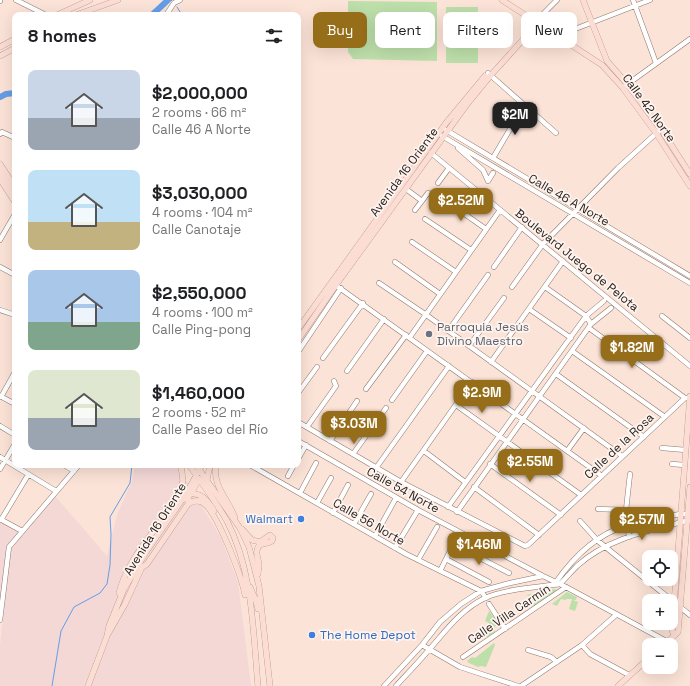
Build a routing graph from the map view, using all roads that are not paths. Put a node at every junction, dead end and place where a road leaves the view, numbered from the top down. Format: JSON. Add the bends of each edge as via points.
{"nodes":[{"id":1,"x":16,"y":0,"type":"edge"},
{"id":2,"x":90,"y":0,"type":"edge"},
{"id":3,"x":118,"y":0,"type":"edge"},
{"id":4,"x":180,"y":0,"type":"edge"},
{"id":5,"x":502,"y":0,"type":"edge"},
{"id":6,"x":556,"y":0,"type":"edge"},
{"id":7,"x":583,"y":0,"type":"edge"},
{"id":8,"x":633,"y":0,"type":"edge"},
{"id":9,"x":650,"y":0,"type":"edge"},
{"id":10,"x":635,"y":6,"type":"junction"},
{"id":11,"x":40,"y":12,"type":"edge"},
{"id":12,"x":64,"y":12,"type":"edge"},
{"id":13,"x":84,"y":12,"type":"edge"},
{"id":14,"x":168,"y":12,"type":"edge"},
{"id":15,"x":521,"y":12,"type":"edge"},
{"id":16,"x":546,"y":12,"type":"edge"},
{"id":17,"x":592,"y":22,"type":"junction"},
{"id":18,"x":577,"y":28,"type":"edge"},
{"id":19,"x":690,"y":39,"type":"edge"},
{"id":20,"x":521,"y":40,"type":"edge"},
{"id":21,"x":12,"y":41,"type":"edge"},
{"id":22,"x":0,"y":47,"type":"edge"},
{"id":23,"x":577,"y":47,"type":"edge"},
{"id":24,"x":12,"y":50,"type":"edge"},
{"id":25,"x":0,"y":56,"type":"edge"},
{"id":26,"x":604,"y":63,"type":"junction"},
{"id":27,"x":656,"y":63,"type":"junction"},
{"id":28,"x":490,"y":74,"type":"junction"},
{"id":29,"x":625,"y":86,"type":"junction"},
{"id":30,"x":528,"y":108,"type":"junction"},
{"id":31,"x":662,"y":129,"type":"junction"},
{"id":32,"x":1,"y":133,"type":"edge"},
{"id":33,"x":443,"y":133,"type":"junction"},
{"id":34,"x":556,"y":133,"type":"dead end"},
{"id":35,"x":656,"y":133,"type":"junction"},
{"id":36,"x":12,"y":137,"type":"edge"},
{"id":37,"x":456,"y":146,"type":"junction"},
{"id":38,"x":431,"y":154,"type":"junction"},
{"id":39,"x":493,"y":158,"type":"junction"},
{"id":40,"x":0,"y":164,"type":"edge"},
{"id":41,"x":487,"y":164,"type":"junction"},
{"id":42,"x":449,"y":168,"type":"junction"},
{"id":43,"x":483,"y":170,"type":"junction"},
{"id":44,"x":0,"y":172,"type":"edge"},
{"id":45,"x":493,"y":173,"type":"dead end"},
{"id":46,"x":690,"y":174,"type":"edge"},
{"id":47,"x":0,"y":179,"type":"edge"},
{"id":48,"x":12,"y":182,"type":"edge"},
{"id":49,"x":438,"y":183,"type":"dead end"},
{"id":50,"x":690,"y":186,"type":"edge"},
{"id":51,"x":406,"y":189,"type":"junction"},
{"id":52,"x":12,"y":190,"type":"edge"},
{"id":53,"x":428,"y":193,"type":"dead end"},
{"id":54,"x":12,"y":197,"type":"edge"},
{"id":55,"x":422,"y":201,"type":"junction"},
{"id":56,"x":446,"y":201,"type":"dead end"},
{"id":57,"x":578,"y":209,"type":"junction"},
{"id":58,"x":415,"y":210,"type":"dead end"},
{"id":59,"x":500,"y":210,"type":"junction"},
{"id":60,"x":573,"y":213,"type":"junction"},
{"id":61,"x":12,"y":219,"type":"edge"},
{"id":62,"x":425,"y":219,"type":"dead end"},
{"id":63,"x":522,"y":227,"type":"junction"},
{"id":64,"x":486,"y":229,"type":"junction"},
{"id":65,"x":613,"y":230,"type":"junction"},
{"id":66,"x":610,"y":235,"type":"junction"},
{"id":67,"x":0,"y":240,"type":"edge"},
{"id":68,"x":412,"y":242,"type":"dead end"},
{"id":69,"x":543,"y":244,"type":"junction"},
{"id":70,"x":471,"y":250,"type":"junction"},
{"id":71,"x":659,"y":257,"type":"junction"},
{"id":72,"x":563,"y":261,"type":"junction"},
{"id":73,"x":395,"y":262,"type":"dead end"},
{"id":74,"x":656,"y":262,"type":"junction"},
{"id":75,"x":0,"y":267,"type":"edge"},
{"id":76,"x":494,"y":267,"type":"dead end"},
{"id":77,"x":456,"y":272,"type":"junction"},
{"id":78,"x":12,"y":273,"type":"edge"},
{"id":79,"x":488,"y":275,"type":"dead end"},
{"id":80,"x":690,"y":276,"type":"edge"},
{"id":81,"x":380,"y":283,"type":"dead end"},
{"id":82,"x":690,"y":283,"type":"edge"},
{"id":83,"x":336,"y":285,"type":"junction"},
{"id":84,"x":512,"y":287,"type":"dead end"},
{"id":85,"x":545,"y":287,"type":"junction"},
{"id":86,"x":440,"y":294,"type":"junction"},
{"id":87,"x":504,"y":298,"type":"dead end"},
{"id":88,"x":604,"y":301,"type":"dead end"},
{"id":89,"x":363,"y":304,"type":"junction"},
{"id":90,"x":611,"y":308,"type":"dead end"},
{"id":91,"x":529,"y":309,"type":"junction"},
{"id":92,"x":0,"y":310,"type":"edge"},
{"id":93,"x":12,"y":314,"type":"edge"},
{"id":94,"x":426,"y":314,"type":"junction"},
{"id":95,"x":586,"y":316,"type":"junction"},
{"id":96,"x":662,"y":316,"type":"dead end"},
{"id":97,"x":384,"y":319,"type":"junction"},
{"id":98,"x":301,"y":326,"type":"edge"},
{"id":99,"x":590,"y":326,"type":"junction"},
{"id":100,"x":448,"y":331,"type":"junction"},
{"id":101,"x":301,"y":336,"type":"edge"},
{"id":102,"x":408,"y":336,"type":"junction"},
{"id":103,"x":571,"y":338,"type":"junction"},
{"id":104,"x":690,"y":338,"type":"edge"},
{"id":105,"x":469,"y":346,"type":"junction"},
{"id":106,"x":301,"y":347,"type":"edge"},
{"id":107,"x":427,"y":351,"type":"junction"},
{"id":108,"x":572,"y":351,"type":"junction"},
{"id":109,"x":323,"y":358,"type":"dead end"},
{"id":110,"x":491,"y":362,"type":"junction"},
{"id":111,"x":449,"y":366,"type":"junction"},
{"id":112,"x":690,"y":366,"type":"edge"},
{"id":113,"x":317,"y":367,"type":"dead end"},
{"id":114,"x":347,"y":371,"type":"dead end"},
{"id":115,"x":556,"y":374,"type":"junction"},
{"id":116,"x":12,"y":377,"type":"edge"},
{"id":117,"x":334,"y":381,"type":"dead end"},
{"id":118,"x":472,"y":382,"type":"junction"},
{"id":119,"x":301,"y":389,"type":"edge"},
{"id":120,"x":366,"y":389,"type":"dead end"},
{"id":121,"x":531,"y":390,"type":"junction"},
{"id":122,"x":1,"y":396,"type":"edge"},
{"id":123,"x":539,"y":396,"type":"junction"},
{"id":124,"x":689,"y":397,"type":"edge"},
{"id":125,"x":392,"y":400,"type":"dead end"},
{"id":126,"x":357,"y":401,"type":"dead end"},
{"id":127,"x":12,"y":402,"type":"edge"},
{"id":128,"x":456,"y":405,"type":"junction"},
{"id":129,"x":386,"y":408,"type":"dead end"},
{"id":130,"x":515,"y":413,"type":"junction"},
{"id":131,"x":665,"y":417,"type":"junction"},
{"id":132,"x":523,"y":418,"type":"junction"},
{"id":133,"x":301,"y":424,"type":"edge"},
{"id":134,"x":0,"y":426,"type":"edge"},
{"id":135,"x":307,"y":427,"type":"junction"},
{"id":136,"x":584,"y":428,"type":"junction"},
{"id":137,"x":12,"y":433,"type":"edge"},
{"id":138,"x":498,"y":436,"type":"junction"},
{"id":139,"x":644,"y":437,"type":"junction"},
{"id":140,"x":330,"y":441,"type":"junction"},
{"id":141,"x":301,"y":442,"type":"edge"},
{"id":142,"x":506,"y":442,"type":"junction"},
{"id":143,"x":306,"y":445,"type":"junction"},
{"id":144,"x":662,"y":448,"type":"dead end"},
{"id":145,"x":12,"y":449,"type":"edge"},
{"id":146,"x":686,"y":450,"type":"junction"},
{"id":147,"x":424,"y":451,"type":"junction"},
{"id":148,"x":567,"y":451,"type":"junction"},
{"id":149,"x":301,"y":454,"type":"edge"},
{"id":150,"x":353,"y":454,"type":"junction"},
{"id":151,"x":622,"y":456,"type":"junction"},
{"id":152,"x":0,"y":458,"type":"edge"},
{"id":153,"x":688,"y":459,"type":"edge"},
{"id":154,"x":5,"y":460,"type":"junction"},
{"id":155,"x":316,"y":463,"type":"dead end"},
{"id":156,"x":12,"y":464,"type":"edge"},
{"id":157,"x":490,"y":464,"type":"junction"},
{"id":158,"x":672,"y":464,"type":"dead end"},
{"id":159,"x":685,"y":465,"type":"junction"},
{"id":160,"x":18,"y":468,"type":"edge"},
{"id":161,"x":69,"y":468,"type":"edge"},
{"id":162,"x":76,"y":468,"type":"edge"},
{"id":163,"x":182,"y":468,"type":"edge"},
{"id":164,"x":209,"y":468,"type":"edge"},
{"id":165,"x":216,"y":468,"type":"edge"},
{"id":166,"x":255,"y":468,"type":"edge"},
{"id":167,"x":292,"y":468,"type":"edge"},
{"id":168,"x":376,"y":468,"type":"junction"},
{"id":169,"x":0,"y":469,"type":"edge"},
{"id":170,"x":197,"y":470,"type":"edge"},
{"id":171,"x":259,"y":470,"type":"joint"},
{"id":172,"x":74,"y":471,"type":"junction"},
{"id":173,"x":28,"y":474,"type":"junction"},
{"id":174,"x":630,"y":474,"type":"dead end"},
{"id":175,"x":288,"y":476,"type":"dead end"},
{"id":176,"x":602,"y":476,"type":"junction"},
{"id":177,"x":331,"y":478,"type":"dead end"},
{"id":178,"x":207,"y":481,"type":"junction"},
{"id":179,"x":401,"y":482,"type":"junction"},
{"id":180,"x":465,"y":482,"type":"junction"},
{"id":181,"x":348,"y":485,"type":"dead end"},
{"id":182,"x":474,"y":487,"type":"junction"},
{"id":183,"x":690,"y":487,"type":"edge"},
{"id":184,"x":56,"y":491,"type":"junction"},
{"id":185,"x":300,"y":493,"type":"junction"},
{"id":186,"x":189,"y":494,"type":"junction"},
{"id":187,"x":209,"y":494,"type":"junction"},
{"id":188,"x":371,"y":494,"type":"dead end"},
{"id":189,"x":581,"y":495,"type":"junction"},
{"id":190,"x":396,"y":498,"type":"junction"},
{"id":191,"x":317,"y":503,"type":"junction"},
{"id":192,"x":448,"y":507,"type":"junction"},
{"id":193,"x":598,"y":509,"type":"dead end"},
{"id":194,"x":418,"y":510,"type":"junction"},
{"id":195,"x":626,"y":510,"type":"junction"},
{"id":196,"x":457,"y":512,"type":"junction"},
{"id":197,"x":333,"y":513,"type":"junction"},
{"id":198,"x":680,"y":514,"type":"junction"},
{"id":199,"x":689,"y":514,"type":"edge"},
{"id":200,"x":561,"y":515,"type":"junction"},
{"id":201,"x":0,"y":519,"type":"edge"},
{"id":202,"x":580,"y":521,"type":"dead end"},
{"id":203,"x":686,"y":521,"type":"edge"},
{"id":204,"x":236,"y":522,"type":"junction"},
{"id":205,"x":354,"y":524,"type":"junction"},
{"id":206,"x":627,"y":526,"type":"junction"},
{"id":207,"x":437,"y":527,"type":"dead end"},
{"id":208,"x":240,"y":528,"type":"junction"},
{"id":209,"x":22,"y":531,"type":"junction"},
{"id":210,"x":539,"y":535,"type":"junction"},
{"id":211,"x":375,"y":536,"type":"junction"},
{"id":212,"x":629,"y":537,"type":"junction"},
{"id":213,"x":598,"y":541,"type":"junction"},
{"id":214,"x":605,"y":546,"type":"junction"},
{"id":215,"x":395,"y":548,"type":"junction"},
{"id":216,"x":418,"y":560,"type":"junction"},
{"id":217,"x":446,"y":560,"type":"junction"},
{"id":218,"x":141,"y":561,"type":"junction"},
{"id":219,"x":140,"y":571,"type":"junction"},
{"id":220,"x":440,"y":571,"type":"junction"},
{"id":221,"x":509,"y":573,"type":"dead end"},
{"id":222,"x":257,"y":576,"type":"junction"},
{"id":223,"x":543,"y":576,"type":"junction"},
{"id":224,"x":247,"y":581,"type":"junction"},
{"id":225,"x":489,"y":582,"type":"dead end"},
{"id":226,"x":558,"y":583,"type":"junction"},
{"id":227,"x":566,"y":587,"type":"junction"},
{"id":228,"x":480,"y":592,"type":"junction"},
{"id":229,"x":663,"y":594,"type":"edge"},
{"id":230,"x":675,"y":594,"type":"edge"},
{"id":231,"x":486,"y":598,"type":"junction"},
{"id":232,"x":118,"y":602,"type":"junction"},
{"id":233,"x":489,"y":604,"type":"dead end"},
{"id":234,"x":680,"y":608,"type":"junction"},
{"id":235,"x":616,"y":615,"type":"junction"},
{"id":236,"x":690,"y":616,"type":"edge"},
{"id":237,"x":252,"y":617,"type":"junction"},
{"id":238,"x":0,"y":620,"type":"edge"},
{"id":239,"x":111,"y":626,"type":"junction"},
{"id":240,"x":505,"y":629,"type":"junction"},
{"id":241,"x":672,"y":630,"type":"edge"},
{"id":242,"x":263,"y":634,"type":"junction"},
{"id":243,"x":674,"y":636,"type":"junction"},
{"id":244,"x":657,"y":638,"type":"edge"},
{"id":245,"x":672,"y":638,"type":"edge"},
{"id":246,"x":582,"y":645,"type":"junction"},
{"id":247,"x":420,"y":647,"type":"junction"},
{"id":248,"x":429,"y":650,"type":"junction"},
{"id":249,"x":528,"y":650,"type":"dead end"},
{"id":250,"x":463,"y":657,"type":"dead end"},
{"id":251,"x":557,"y":662,"type":"junction"},
{"id":252,"x":642,"y":664,"type":"edge"},
{"id":253,"x":629,"y":675,"type":"junction"},
{"id":254,"x":270,"y":684,"type":"edge"},
{"id":255,"x":399,"y":685,"type":"edge"},
{"id":256,"x":88,"y":686,"type":"edge"},
{"id":257,"x":258,"y":686,"type":"edge"},
{"id":258,"x":384,"y":686,"type":"edge"},
{"id":259,"x":518,"y":686,"type":"edge"},
{"id":260,"x":521,"y":686,"type":"edge"},
{"id":261,"x":618,"y":686,"type":"edge"}],
"edges":[{"from":1,"to":11,"type":"street"},
{"from":2,"to":12,"type":"main road"},
{"from":3,"to":13,"type":"main road"},
{"from":4,"to":14,"type":"street","via":[[174,3]]},
{"from":5,"to":15,"type":"main road"},
{"from":6,"to":16,"type":"street"},
{"from":7,"to":17,"type":"main road"},
{"from":8,"to":10,"type":"street"},
{"from":9,"to":10,"type":"street"},
{"from":10,"to":17,"type":"street"},
{"from":10,"to":27,"type":"street"},
{"from":17,"to":18,"type":"street"},
{"from":17,"to":26,"type":"main road"},
{"from":19,"to":27,"type":"street"},
{"from":20,"to":28,"type":"main road","name":"Avenida 16 Oriente"},
{"from":21,"to":22,"type":"main road"},
{"from":23,"to":26,"type":"main road"},
{"from":24,"to":25,"type":"main road"},
{"from":26,"to":29,"type":"main road","name":"Calle 42 Norte"},
{"from":27,"to":29,"type":"street"},
{"from":28,"to":30,"type":"street"},
{"from":28,"to":33,"type":"main road","name":"Avenida 16 Oriente"},
{"from":29,"to":31,"type":"main road","name":"Calle 42 Norte"},
{"from":29,"to":35,"type":"main road","name":"Calle 42 Norte"},
{"from":30,"to":34,"type":"street"},
{"from":30,"to":39,"type":"street","via":[[513,124]]},
{"from":31,"to":35,"type":"street"},
{"from":31,"to":46,"type":"main road","name":"Calle 42 Norte"},
{"from":32,"to":36,"type":"street"},
{"from":33,"to":37,"type":"street","name":"Calle 46 A Norte"},
{"from":33,"to":38,"type":"main road","name":"Avenida 16 Oriente"},
{"from":33,"to":39,"type":"street","name":"Calle 46 A Norte"},
{"from":33,"to":83,"type":"main road","name":"Avenida 16 Oriente"},
{"from":35,"to":50,"type":"main road","name":"Calle 42 Norte"},
{"from":35,"to":57,"type":"street"},
{"from":37,"to":41,"type":"street","name":"Calle 46 A Norte"},
{"from":37,"to":43,"type":"street"},
{"from":38,"to":42,"type":"street","name":"Boulevard Juego de Pelota"},
{"from":38,"to":51,"type":"main road","name":"Avenida 16 Oriente"},
{"from":39,"to":57,"type":"street","name":"Calle 46 A Norte"},
{"from":40,"to":48,"type":"main road"},
{"from":41,"to":43,"type":"street"},
{"from":41,"to":60,"type":"street","name":"Calle 46 A Norte"},
{"from":42,"to":49,"type":"street"},
{"from":42,"to":59,"type":"street","name":"Boulevard Juego de Pelota"},
{"from":43,"to":45,"type":"street","via":[[488,181]]},
{"from":44,"to":52,"type":"main road"},
{"from":47,"to":54,"type":"main road"},
{"from":51,"to":55,"type":"street"},
{"from":51,"to":83,"type":"main road","name":"Avenida 16 Oriente"},
{"from":53,"to":55,"type":"street"},
{"from":55,"to":58,"type":"street"},
{"from":56,"to":64,"type":"street"},
{"from":57,"to":60,"type":"street"},
{"from":57,"to":65,"type":"street","name":"Calle 46 A Norte"},
{"from":59,"to":63,"type":"street","name":"Boulevard Juego de Pelota"},
{"from":59,"to":64,"type":"street"},
{"from":60,"to":66,"type":"street","name":"Calle 46 A Norte"},
{"from":60,"to":69,"type":"street"},
{"from":61,"to":67,"type":"street"},
{"from":62,"to":70,"type":"street"},
{"from":63,"to":69,"type":"street","name":"Boulevard Juego de Pelota"},
{"from":63,"to":76,"type":"street"},
{"from":64,"to":70,"type":"street"},
{"from":65,"to":66,"type":"street"},
{"from":65,"to":71,"type":"street","name":"Calle 46 A Norte"},
{"from":66,"to":74,"type":"street","name":"Calle 46 A Norte"},
{"from":68,"to":77,"type":"street"},
{"from":69,"to":72,"type":"street","name":"Boulevard Juego de Pelota"},
{"from":69,"to":84,"type":"street"},
{"from":70,"to":77,"type":"street"},
{"from":71,"to":74,"type":"street"},
{"from":71,"to":80,"type":"street","name":"Calle 46 A Norte"},
{"from":72,"to":85,"type":"street"},
{"from":72,"to":112,"type":"street","name":"Boulevard Juego de Pelota"},
{"from":73,"to":86,"type":"street"},
{"from":74,"to":82,"type":"street","name":"Calle 46 A Norte"},
{"from":75,"to":78,"type":"street"},
{"from":77,"to":86,"type":"street"},
{"from":79,"to":100,"type":"street"},
{"from":81,"to":94,"type":"street"},
{"from":83,"to":89,"type":"street"},
{"from":83,"to":98,"type":"main road","name":"Avenida 16 Oriente"},
{"from":83,"to":101,"type":"main road","name":"Avenida 16 Oriente"},
{"from":83,"to":106,"type":"street"},
{"from":85,"to":91,"type":"street"},
{"from":85,"to":95,"type":"street"},
{"from":86,"to":94,"type":"street"},
{"from":87,"to":105,"type":"street"},
{"from":88,"to":95,"type":"street"},
{"from":89,"to":97,"type":"street"},
{"from":89,"to":109,"type":"street"},
{"from":90,"to":99,"type":"street"},
{"from":91,"to":103,"type":"street"},
{"from":91,"to":110,"type":"street"},
{"from":92,"to":93,"type":"street"},
{"from":94,"to":100,"type":"street"},
{"from":94,"to":102,"type":"street"},
{"from":95,"to":99,"type":"street"},
{"from":95,"to":103,"type":"street"},
{"from":96,"to":104,"type":"street"},
{"from":97,"to":102,"type":"street"},
{"from":97,"to":114,"type":"street"},
{"from":99,"to":108,"type":"street"},
{"from":99,"to":124,"type":"street"},
{"from":100,"to":105,"type":"street"},
{"from":102,"to":107,"type":"street"},
{"from":102,"to":120,"type":"street"},
{"from":103,"to":121,"type":"street"},
{"from":105,"to":110,"type":"street"},
{"from":107,"to":111,"type":"street"},
{"from":107,"to":125,"type":"street"},
{"from":108,"to":115,"type":"street"},
{"from":108,"to":131,"type":"street"},
{"from":110,"to":121,"type":"street"},
{"from":111,"to":118,"type":"street"},
{"from":111,"to":168,"type":"street"},
{"from":113,"to":119,"type":"street"},
{"from":115,"to":123,"type":"street"},
{"from":115,"to":139,"type":"street"},
{"from":116,"to":122,"type":"street"},
{"from":117,"to":135,"type":"street","via":[[336,386]]},
{"from":118,"to":128,"type":"street"},
{"from":118,"to":130,"type":"street"},
{"from":121,"to":123,"type":"street"},
{"from":121,"to":130,"type":"street"},
{"from":122,"to":127,"type":"street"},
{"from":123,"to":132,"type":"street"},
{"from":123,"to":136,"type":"street"},
{"from":124,"to":131,"type":"street","name":"Calle de la Rosa"},
{"from":124,"to":146,"type":"main road"},
{"from":126,"to":140,"type":"street"},
{"from":128,"to":138,"type":"street"},
{"from":128,"to":147,"type":"street"},
{"from":129,"to":150,"type":"street"},
{"from":130,"to":132,"type":"street"},
{"from":130,"to":138,"type":"street"},
{"from":131,"to":139,"type":"street","name":"Calle de la Rosa"},
{"from":132,"to":142,"type":"street"},
{"from":132,"to":148,"type":"street"},
{"from":133,"to":135,"type":"street","name":"Calle de la Rosa"},
{"from":134,"to":137,"type":"street"},
{"from":135,"to":140,"type":"street","name":"Calle de la Rosa"},
{"from":136,"to":148,"type":"street"},
{"from":136,"to":151,"type":"street"},
{"from":138,"to":142,"type":"street"},
{"from":138,"to":180,"type":"street"},
{"from":139,"to":151,"type":"street","name":"Calle de la Rosa"},
{"from":140,"to":150,"type":"street","name":"Calle de la Rosa"},
{"from":141,"to":143,"type":"street","name":"Calle 54 Norte"},
{"from":142,"to":157,"type":"street"},
{"from":142,"to":189,"type":"street"},
{"from":143,"to":149,"type":"street"},
{"from":143,"to":190,"type":"street","name":"Calle 54 Norte"},
{"from":144,"to":146,"type":"street"},
{"from":145,"to":154,"type":"street"},
{"from":146,"to":153,"type":"main road"},
{"from":147,"to":179,"type":"street"},
{"from":147,"to":180,"type":"street"},
{"from":148,"to":176,"type":"street"},
{"from":150,"to":168,"type":"street","name":"Calle de la Rosa"},
{"from":151,"to":176,"type":"street","name":"Calle de la Rosa"},
{"from":152,"to":154,"type":"street"},
{"from":153,"to":159,"type":"main road"},
{"from":154,"to":156,"type":"street"},
{"from":154,"to":169,"type":"street"},
{"from":155,"to":185,"type":"street"},
{"from":157,"to":182,"type":"street"},
{"from":157,"to":200,"type":"street"},
{"from":158,"to":159,"type":"street"},
{"from":159,"to":198,"type":"main road"},
{"from":160,"to":173,"type":"street"},
{"from":161,"to":172,"type":"street"},
{"from":162,"to":172,"type":"street"},
{"from":163,"to":232,"type":"main road","via":[[183,481],[179,493],[128,571]]},
{"from":164,"to":178,"type":"main road"},
{"from":165,"to":204,"type":"main road","via":[[216,481]]},
{"from":166,"to":171,"type":"street","name":"Calle 56 Norte"},
{"from":167,"to":175,"type":"street"},
{"from":168,"to":179,"type":"street","name":"Calle de la Rosa"},
{"from":170,"to":178,"type":"main road"},
{"from":170,"to":186,"type":"main road","name":"Avenida 16 Oriente"},
{"from":170,"to":187,"type":"main road"},
{"from":170,"to":218,"type":"main road","via":[[186,490],[146,546]]},
{"from":171,"to":185,"type":"street","name":"Calle 56 Norte"},
{"from":172,"to":184,"type":"street"},
{"from":173,"to":184,"type":"street"},
{"from":173,"to":201,"type":"street"},
{"from":174,"to":195,"type":"street"},
{"from":176,"to":189,"type":"street","name":"Calle de la Rosa"},
{"from":177,"to":191,"type":"street"},
{"from":178,"to":187,"type":"main road"},
{"from":178,"to":204,"type":"main road"},
{"from":179,"to":192,"type":"street","name":"Calle de la Rosa"},
{"from":180,"to":192,"type":"street"},
{"from":181,"to":197,"type":"street"},
{"from":182,"to":196,"type":"street"},
{"from":182,"to":210,"type":"street"},
{"from":183,"to":199,"type":"main road"},
{"from":184,"to":209,"type":"street"},
{"from":185,"to":191,"type":"street","name":"Calle 56 Norte"},
{"from":186,"to":218,"type":"main road","name":"Avenida 16 Oriente"},
{"from":186,"to":219,"type":"main road","name":"Avenida 16 Oriente"},
{"from":186,"to":224,"type":"main road","via":[[202,496],[208,501]]},
{"from":187,"to":224,"type":"main road","via":[[230,529],[239,550]]},
{"from":188,"to":205,"type":"street"},
{"from":189,"to":200,"type":"street","name":"Calle de la Rosa"},
{"from":190,"to":194,"type":"street","name":"Calle 54 Norte"},
{"from":190,"to":211,"type":"street"},
{"from":191,"to":197,"type":"street","name":"Calle 56 Norte"},
{"from":192,"to":196,"type":"street","name":"Calle de la Rosa"},
{"from":193,"to":195,"type":"street"},
{"from":194,"to":215,"type":"street"},
{"from":194,"to":223,"type":"street","name":"Calle 54 Norte"},
{"from":195,"to":206,"type":"street"},
{"from":196,"to":210,"type":"street","name":"Calle de la Rosa","via":[[525,546]]},
{"from":197,"to":205,"type":"street","name":"Calle 56 Norte"},
{"from":198,"to":199,"type":"street"},
{"from":198,"to":203,"type":"main road"},
{"from":198,"to":206,"type":"street"},
{"from":199,"to":203,"type":"main road"},
{"from":200,"to":210,"type":"street","name":"Calle de la Rosa"},
{"from":201,"to":209,"type":"street"},
{"from":202,"to":213,"type":"street"},
{"from":203,"to":212,"type":"street"},
{"from":203,"to":230,"type":"main road"},
{"from":203,"to":234,"type":"main road"},
{"from":204,"to":208,"type":"main road"},
{"from":205,"to":211,"type":"street","name":"Calle 56 Norte"},
{"from":206,"to":212,"type":"street"},
{"from":206,"to":213,"type":"street"},
{"from":207,"to":216,"type":"street"},
{"from":208,"to":222,"type":"main road"},
{"from":208,"to":222,"type":"main road","via":[[252,540],[260,542],[270,535],[273,538],[257,549]]},
{"from":209,"to":238,"type":"street","via":[[9,547]]},
{"from":211,"to":215,"type":"street","name":"Calle 56 Norte"},
{"from":212,"to":214,"type":"street"},
{"from":213,"to":214,"type":"street"},
{"from":213,"to":226,"type":"street","via":[[574,558]]},
{"from":214,"to":226,"type":"street"},
{"from":214,"to":229,"type":"street"},
{"from":215,"to":216,"type":"street","name":"Calle 56 Norte"},
{"from":216,"to":220,"type":"street","name":"Calle 56 Norte"},
{"from":217,"to":220,"type":"street"},
{"from":217,"to":221,"type":"street","via":[[455,545]]},
{"from":217,"to":225,"type":"street"},
{"from":218,"to":219,"type":"main road"},
{"from":218,"to":232,"type":"main road","name":"Avenida 16 Oriente"},
{"from":219,"to":237,"type":"main road","via":[[188,504],[193,501],[202,502],[215,519],[228,545]]},
{"from":219,"to":239,"type":"main road","name":"Avenida 16 Oriente"},
{"from":220,"to":228,"type":"street","name":"Calle 56 Norte"},
{"from":222,"to":242,"type":"main road"},
{"from":223,"to":226,"type":"street","name":"Calle 54 Norte"},
{"from":223,"to":228,"type":"street"},
{"from":224,"to":237,"type":"main road"},
{"from":224,"to":242,"type":"main road","via":[[256,601]]},
{"from":226,"to":227,"type":"street","name":"Calle 54 Norte"},
{"from":226,"to":231,"type":"street"},
{"from":227,"to":235,"type":"street","name":"Calle 54 Norte"},
{"from":227,"to":240,"type":"street","name":"Calle Villa Carmín"},
{"from":228,"to":231,"type":"street","name":"Calle 56 Norte"},
{"from":228,"to":247,"type":"street","via":[[440,622]]},
{"from":231,"to":248,"type":"street","via":[[454,620]]},
{"from":232,"to":239,"type":"main road","name":"Avenida 16 Oriente"},
{"from":233,"to":240,"type":"street"},
{"from":234,"to":236,"type":"street"},
{"from":234,"to":243,"type":"main road","via":[[678,632]]},
{"from":235,"to":244,"type":"street","name":"Calle 54 Norte"},
{"from":235,"to":246,"type":"street"},
{"from":237,"to":257,"type":"main road"},
{"from":239,"to":256,"type":"main road"},
{"from":240,"to":250,"type":"street","name":"Calle Villa Carmín"},
{"from":241,"to":243,"type":"main road"},
{"from":242,"to":254,"type":"main road"},
{"from":243,"to":245,"type":"main road"},
{"from":246,"to":251,"type":"street"},
{"from":246,"to":253,"type":"street","via":[[590,654]]},
{"from":247,"to":248,"type":"street"},
{"from":247,"to":258,"type":"street"},
{"from":248,"to":255,"type":"street"},
{"from":248,"to":259,"type":"street","via":[[460,667]]},
{"from":249,"to":251,"type":"street","via":[[551,657]]},
{"from":251,"to":260,"type":"street"},
{"from":252,"to":253,"type":"main road"},
{"from":253,"to":261,"type":"main road"}]}
